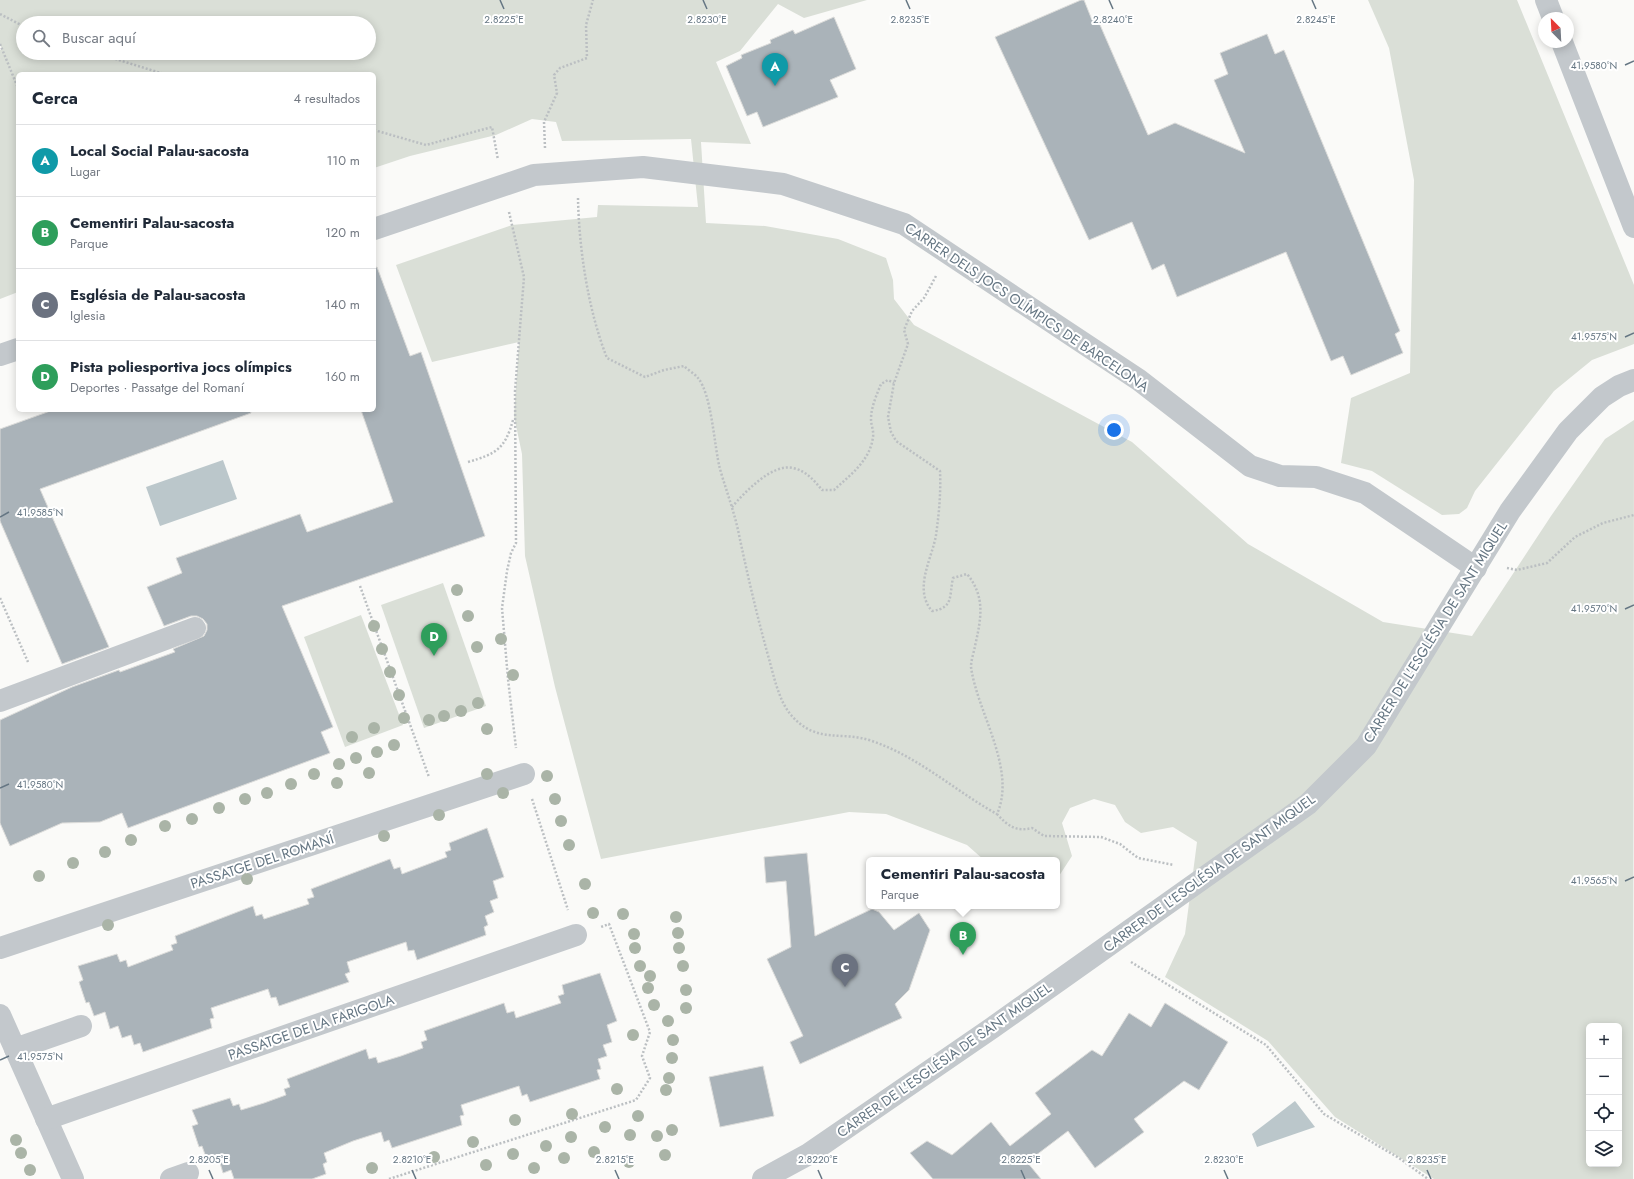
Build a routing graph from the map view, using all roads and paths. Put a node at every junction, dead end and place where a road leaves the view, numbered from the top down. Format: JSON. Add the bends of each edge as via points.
{"nodes":[{"id":1,"x":593,"y":0,"type":"edge"},
{"id":2,"x":1546,"y":0,"type":"edge"},
{"id":3,"x":1551,"y":12,"type":"edge"},
{"id":4,"x":0,"y":14,"type":"edge"},
{"id":5,"x":16,"y":22,"type":"edge"},
{"id":6,"x":0,"y":44,"type":"edge"},
{"id":7,"x":1564,"y":48,"type":"edge"},
{"id":8,"x":119,"y":60,"type":"edge"},
{"id":9,"x":158,"y":72,"type":"edge"},
{"id":10,"x":16,"y":83,"type":"edge"},
{"id":11,"x":376,"y":131,"type":"edge"},
{"id":12,"x":578,"y":172,"type":"junction"},
{"id":13,"x":549,"y":174,"type":"junction"},
{"id":14,"x":503,"y":186,"type":"junction"},
{"id":15,"x":1634,"y":227,"type":"edge"},
{"id":16,"x":376,"y":228,"type":"edge"},
{"id":17,"x":950,"y":255,"type":"junction"},
{"id":18,"x":16,"y":350,"type":"edge"},
{"id":19,"x":0,"y":355,"type":"edge"},
{"id":20,"x":1634,"y":380,"type":"edge"},
{"id":21,"x":894,"y":383,"type":"junction"},
{"id":22,"x":514,"y":416,"type":"junction"},
{"id":23,"x":468,"y":462,"type":"dead end"},
{"id":24,"x":732,"y":507,"type":"junction"},
{"id":25,"x":1634,"y":515,"type":"edge"},
{"id":26,"x":1480,"y":562,"type":"junction"},
{"id":27,"x":360,"y":586,"type":"dead end"},
{"id":28,"x":0,"y":598,"type":"edge"},
{"id":29,"x":195,"y":628,"type":"dead end"},
{"id":30,"x":39,"y":686,"type":"junction"},
{"id":31,"x":0,"y":701,"type":"edge"},
{"id":32,"x":524,"y":774,"type":"junction"},
{"id":33,"x":438,"y":802,"type":"junction"},
{"id":34,"x":997,"y":814,"type":"junction"},
{"id":35,"x":1209,"y":874,"type":"junction"},
{"id":36,"x":576,"y":935,"type":"junction"},
{"id":37,"x":1106,"y":947,"type":"junction"},
{"id":38,"x":0,"y":948,"type":"edge"},
{"id":39,"x":0,"y":1015,"type":"edge"},
{"id":40,"x":81,"y":1026,"type":"dead end"},
{"id":41,"x":15,"y":1049,"type":"junction"},
{"id":42,"x":46,"y":1119,"type":"junction"},
{"id":43,"x":73,"y":1179,"type":"edge"},
{"id":44,"x":389,"y":1179,"type":"edge"},
{"id":45,"x":763,"y":1179,"type":"edge"},
{"id":46,"x":1428,"y":1179,"type":"edge"}],
"edges":[{"from":1,"to":13,"type":"path","via":[[586,25],[587,58],[560,68],[554,75],[557,94],[544,122]]},
{"from":2,"to":3,"type":"street"},
{"from":4,"to":5,"type":"path"},
{"from":6,"to":10,"type":"path"},
{"from":7,"to":15,"type":"street"},
{"from":8,"to":9,"type":"path"},
{"from":11,"to":14,"type":"path","via":[[426,145],[492,127]]},
{"from":12,"to":13,"type":"street","name":"CARRER DELS JOCS OLÍMPICS DE BARCELONA"},
{"from":12,"to":17,"type":"street","name":"CARRER DELS JOCS OLÍMPICS DE BARCELONA","via":[[643,167],[783,184],[904,224]]},
{"from":12,"to":24,"type":"path","via":[[579,217],[591,301],[598,336],[607,358],[644,377],[684,366],[698,378],[705,391],[720,469]]},
{"from":13,"to":14,"type":"street","name":"CARRER DELS JOCS OLÍMPICS DE BARCELONA","via":[[534,175]]},
{"from":14,"to":16,"type":"street","name":"CARRER DELS JOCS OLÍMPICS DE BARCELONA"},
{"from":14,"to":22,"type":"path","via":[[524,277]]},
{"from":17,"to":21,"type":"path","via":[[924,298],[912,311],[904,330],[908,344]]},
{"from":17,"to":26,"type":"street","name":"CARRER DELS JOCS OLÍMPICS DE BARCELONA","via":[[1139,380],[1250,466],[1280,476],[1316,477],[1365,493]]},
{"from":18,"to":19,"type":"street"},
{"from":20,"to":26,"type":"street","name":"CARRER DE L'ESGLÉSIA DE SANT MIQUEL","via":[[1602,397],[1568,431],[1510,511]]},
{"from":21,"to":24,"type":"path","via":[[888,380],[881,384],[876,396],[871,419],[874,436],[868,454],[860,466],[834,490],[822,490],[811,476],[792,468],[762,478]]},
{"from":21,"to":34,"type":"path","via":[[888,416],[890,432],[896,441],[940,471],[941,492],[936,535],[924,578],[925,603],[932,611],[941,610],[950,602],[953,578],[967,574],[976,585],[982,612],[971,665],[1001,774],[1003,801]]},
{"from":22,"to":23,"type":"path","via":[[509,436],[500,448],[487,456]]},
{"from":22,"to":32,"type":"path","via":[[516,543],[507,571],[502,608],[516,754]]},
{"from":24,"to":34,"type":"path","via":[[760,627],[782,700],[791,715],[809,731],[870,740],[899,751]]},
{"from":25,"to":26,"type":"path","via":[[1604,523],[1575,537],[1547,563],[1517,570]]},
{"from":26,"to":35,"type":"street","name":"CARRER DE L'ESGLÉSIA DE SANT MIQUEL","via":[[1366,746],[1308,804]]},
{"from":27,"to":33,"type":"path"},
{"from":28,"to":30,"type":"path"},
{"from":29,"to":30,"type":"street"},
{"from":30,"to":31,"type":"street"},
{"from":32,"to":33,"type":"street","name":"PASSATGE DEL ROMANÍ"},
{"from":32,"to":36,"type":"path"},
{"from":33,"to":38,"type":"street","name":"PASSATGE DEL ROMANÍ"},
{"from":34,"to":35,"type":"path","via":[[1007,825],[1015,829],[1032,828],[1044,836],[1101,837],[1120,844],[1138,858]]},
{"from":35,"to":37,"type":"street","name":"CARRER DE L'ESGLÉSIA DE SANT MIQUEL"},
{"from":36,"to":42,"type":"street","name":"PASSATGE DE LA FARIGOLA"},
{"from":36,"to":44,"type":"path","via":[[609,924],[650,1032],[642,1056],[650,1078],[636,1100]]},
{"from":37,"to":45,"type":"street","name":"CARRER DE L'ESGLÉSIA DE SANT MIQUEL","via":[[807,1154]]},
{"from":37,"to":46,"type":"path","via":[[1266,1045],[1324,1114],[1399,1158]]},
{"from":39,"to":41,"type":"street"},
{"from":40,"to":41,"type":"street"},
{"from":41,"to":42,"type":"street"},
{"from":42,"to":43,"type":"street"}]}
